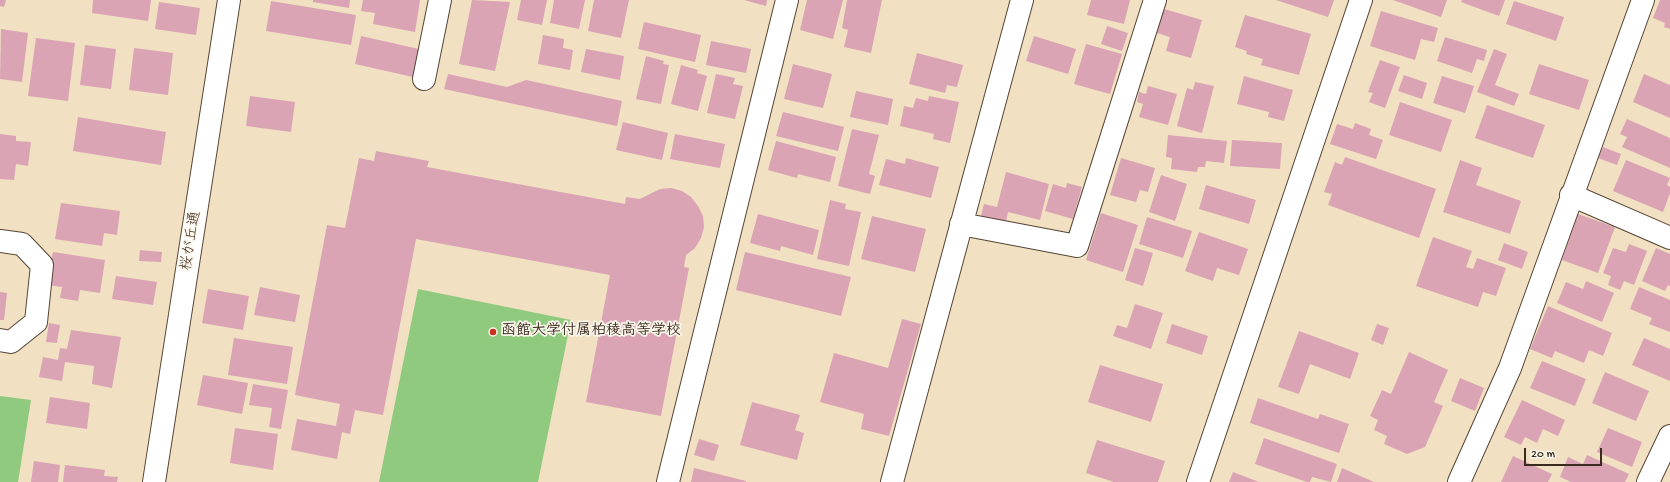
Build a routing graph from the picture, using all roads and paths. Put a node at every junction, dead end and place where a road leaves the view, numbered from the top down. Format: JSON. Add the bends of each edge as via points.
{"nodes":[{"id":1,"x":229,"y":0,"type":"edge"},
{"id":2,"x":440,"y":0,"type":"edge"},
{"id":3,"x":787,"y":0,"type":"edge"},
{"id":4,"x":1022,"y":0,"type":"edge"},
{"id":5,"x":1155,"y":0,"type":"edge"},
{"id":6,"x":1361,"y":0,"type":"edge"},
{"id":7,"x":1643,"y":0,"type":"edge"},
{"id":8,"x":424,"y":79,"type":"dead end"},
{"id":9,"x":1571,"y":195,"type":"junction"},
{"id":10,"x":960,"y":224,"type":"junction"},
{"id":11,"x":1670,"y":238,"type":"edge"},
{"id":12,"x":0,"y":241,"type":"edge"},
{"id":13,"x":0,"y":340,"type":"edge"},
{"id":14,"x":1670,"y":436,"type":"edge"},
{"id":15,"x":154,"y":482,"type":"edge"},
{"id":16,"x":668,"y":482,"type":"edge"},
{"id":17,"x":892,"y":482,"type":"edge"},
{"id":18,"x":1198,"y":482,"type":"edge"},
{"id":19,"x":1459,"y":482,"type":"edge"},
{"id":20,"x":1648,"y":482,"type":"edge"}],
"edges":[{"from":1,"to":15,"type":"street","name":"桜が丘通"},
{"from":2,"to":8,"type":"street"},
{"from":3,"to":16,"type":"street"},
{"from":4,"to":10,"type":"street"},
{"from":5,"to":10,"type":"street","via":[[1077,246]]},
{"from":6,"to":18,"type":"street"},
{"from":7,"to":9,"type":"street"},
{"from":9,"to":11,"type":"street"},
{"from":9,"to":19,"type":"street","via":[[1510,368]]},
{"from":10,"to":17,"type":"street"},
{"from":12,"to":13,"type":"street","via":[[22,244],[42,265],[36,322],[11,342]]},
{"from":14,"to":20,"type":"street"}]}
